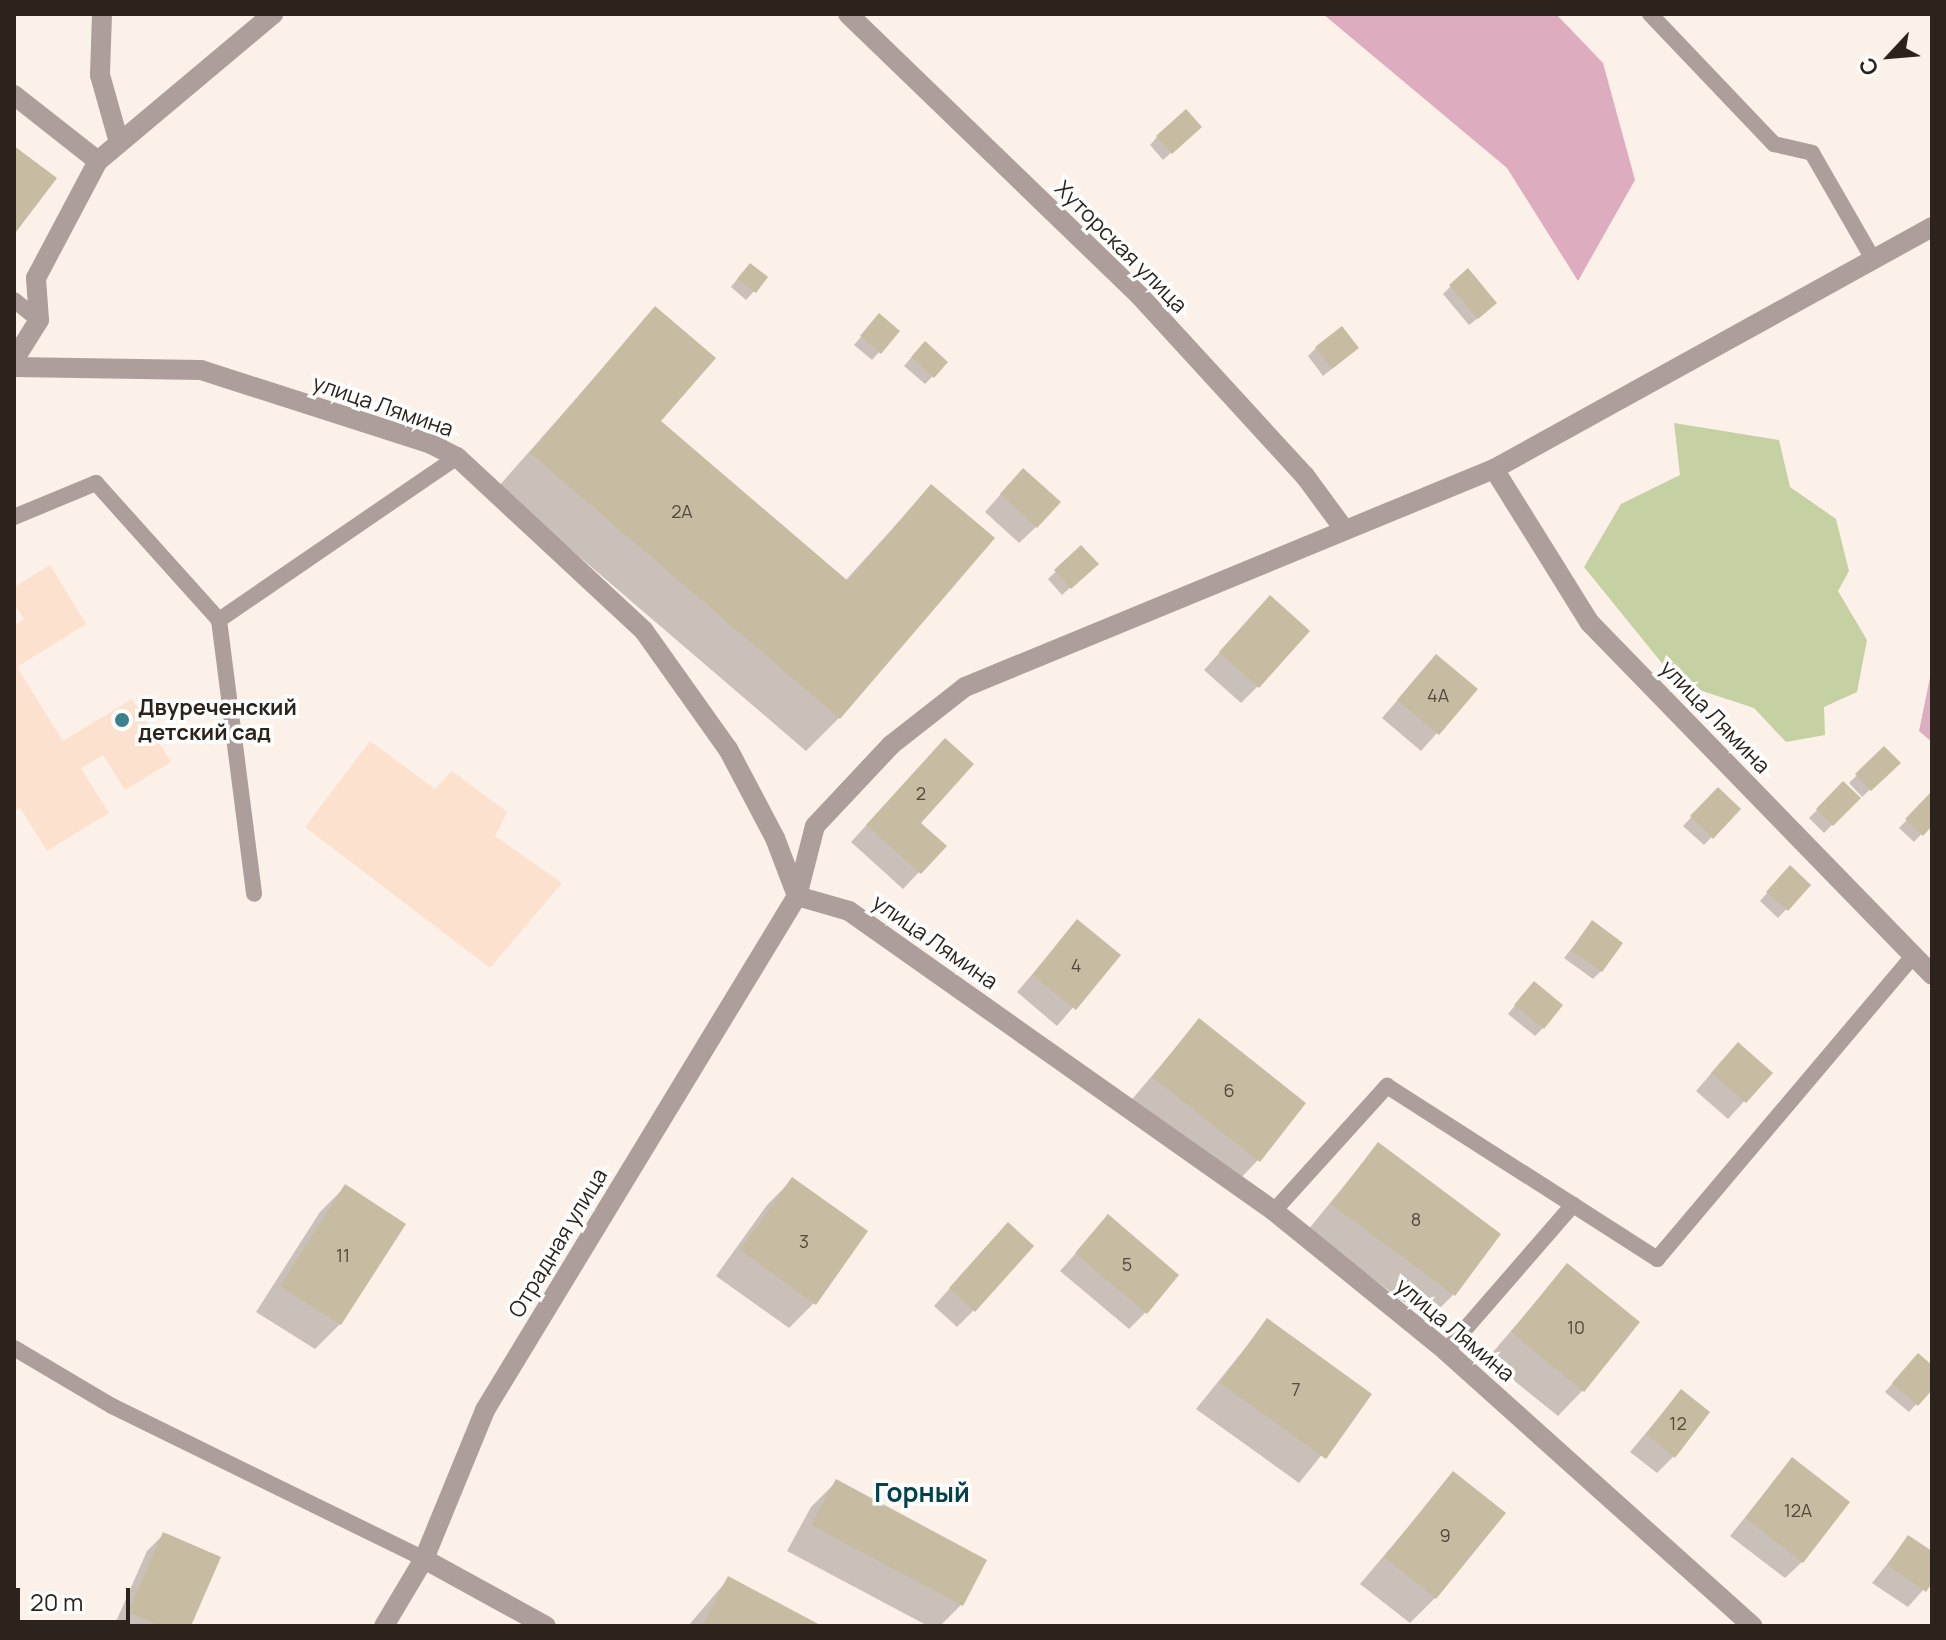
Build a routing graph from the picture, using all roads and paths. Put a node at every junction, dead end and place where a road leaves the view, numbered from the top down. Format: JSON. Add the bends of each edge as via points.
{"nodes":[{"id":1,"x":102,"y":14,"type":"edge"},
{"id":2,"x":273,"y":14,"type":"edge"},
{"id":3,"x":848,"y":14,"type":"edge"},
{"id":4,"x":1650,"y":14,"type":"edge"},
{"id":5,"x":14,"y":95,"type":"edge"},
{"id":6,"x":118,"y":139,"type":"junction"},
{"id":7,"x":98,"y":161,"type":"junction"},
{"id":8,"x":1932,"y":227,"type":"edge"},
{"id":9,"x":1873,"y":259,"type":"junction"},
{"id":10,"x":14,"y":300,"type":"edge"},
{"id":11,"x":39,"y":320,"type":"junction"},
{"id":12,"x":14,"y":360,"type":"edge"},
{"id":13,"x":14,"y":367,"type":"edge"},
{"id":14,"x":457,"y":457,"type":"junction"},
{"id":15,"x":1494,"y":469,"type":"junction"},
{"id":16,"x":14,"y":517,"type":"edge"},
{"id":17,"x":1344,"y":529,"type":"junction"},
{"id":18,"x":219,"y":620,"type":"junction"},
{"id":19,"x":254,"y":894,"type":"dead end"},
{"id":20,"x":797,"y":896,"type":"junction"},
{"id":21,"x":1912,"y":957,"type":"junction"},
{"id":22,"x":1932,"y":975,"type":"edge"},
{"id":23,"x":1573,"y":1205,"type":"junction"},
{"id":24,"x":1274,"y":1211,"type":"junction"},
{"id":25,"x":14,"y":1348,"type":"edge"},
{"id":26,"x":1446,"y":1351,"type":"junction"},
{"id":27,"x":424,"y":1559,"type":"junction"},
{"id":28,"x":384,"y":1626,"type":"edge"},
{"id":29,"x":546,"y":1626,"type":"edge"},
{"id":30,"x":1753,"y":1626,"type":"edge"}],
"edges":[{"from":1,"to":6,"type":"street","via":[[100,75]]},
{"from":2,"to":6,"type":"street"},
{"from":3,"to":17,"type":"street","name":"Хуторская улица","via":[[1139,295],[1305,476]]},
{"from":4,"to":9,"type":"lane","via":[[1774,144],[1812,153]]},
{"from":5,"to":7,"type":"street"},
{"from":6,"to":7,"type":"street"},
{"from":7,"to":11,"type":"street","via":[[36,278]]},
{"from":8,"to":9,"type":"street","name":"Отрадная улица"},
{"from":9,"to":15,"type":"street","name":"Отрадная улица"},
{"from":10,"to":11,"type":"lane"},
{"from":11,"to":12,"type":"street"},
{"from":13,"to":14,"type":"street","name":"улица Лямина","via":[[201,370]]},
{"from":14,"to":18,"type":"lane"},
{"from":14,"to":20,"type":"street","name":"улица Лямина","via":[[644,631],[728,749],[775,838]]},
{"from":15,"to":17,"type":"street","name":"Отрадная улица"},
{"from":15,"to":21,"type":"street","name":"улица Лямина","via":[[1590,623]]},
{"from":16,"to":18,"type":"lane","via":[[96,483]]},
{"from":17,"to":20,"type":"street","name":"Отрадная улица","via":[[965,687],[891,745],[815,826]]},
{"from":18,"to":19,"type":"lane"},
{"from":20,"to":24,"type":"street","name":"улица Лямина","via":[[849,911]]},
{"from":20,"to":27,"type":"street","name":"Отрадная улица","via":[[485,1410]]},
{"from":21,"to":22,"type":"street","name":"улица Лямина"},
{"from":21,"to":23,"type":"lane","via":[[1657,1259]]},
{"from":23,"to":24,"type":"lane","via":[[1387,1086]]},
{"from":23,"to":26,"type":"lane"},
{"from":24,"to":26,"type":"street","name":"улица Лямина"},
{"from":25,"to":27,"type":"lane","via":[[112,1406]]},
{"from":26,"to":30,"type":"street","name":"улица Лямина"},
{"from":27,"to":28,"type":"street","name":"Отрадная улица"},
{"from":27,"to":29,"type":"street"}]}
